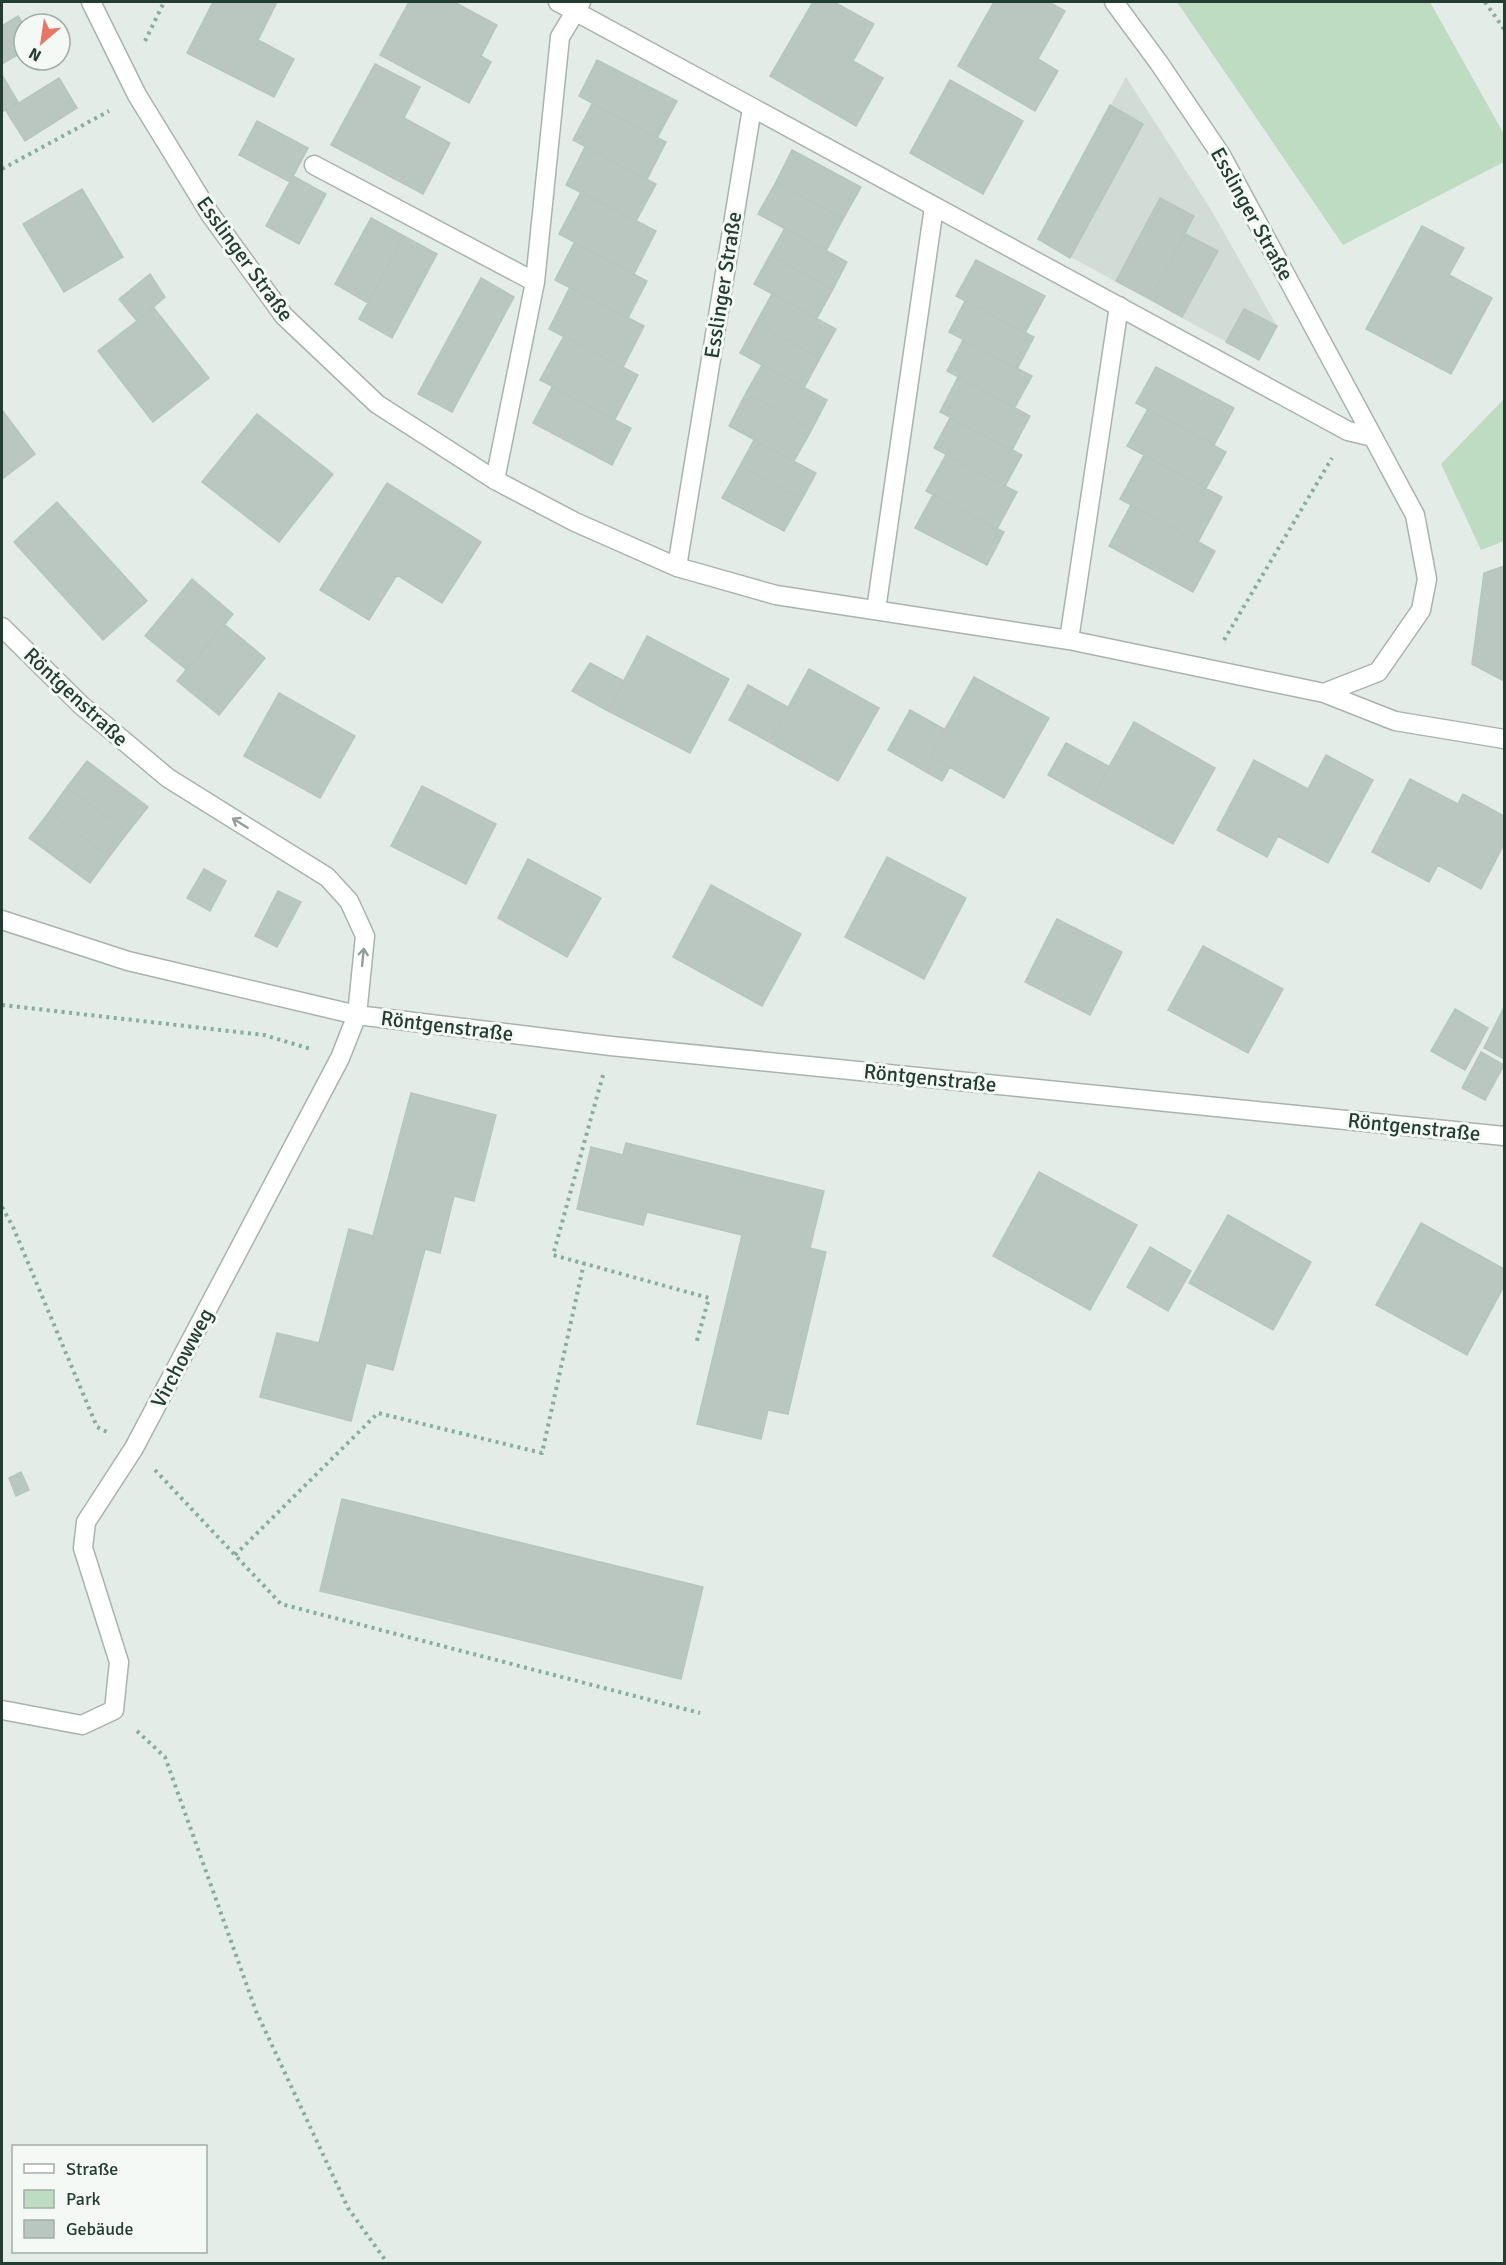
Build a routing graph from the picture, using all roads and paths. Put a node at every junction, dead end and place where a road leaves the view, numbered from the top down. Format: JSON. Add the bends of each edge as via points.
{"nodes":[{"id":1,"x":91,"y":2,"type":"edge"},
{"id":2,"x":558,"y":2,"type":"edge"},
{"id":3,"x":1114,"y":2,"type":"edge"},
{"id":4,"x":1485,"y":2,"type":"edge"},
{"id":5,"x":579,"y":6,"type":"edge"},
{"id":6,"x":1504,"y":29,"type":"edge"},
{"id":7,"x":137,"y":95,"type":"junction"},
{"id":8,"x":752,"y":108,"type":"junction"},
{"id":9,"x":314,"y":165,"type":"dead end"},
{"id":10,"x":2,"y":169,"type":"edge"},
{"id":11,"x":934,"y":207,"type":"junction"},
{"id":12,"x":536,"y":282,"type":"junction"},
{"id":13,"x":1119,"y":306,"type":"junction"},
{"id":14,"x":1348,"y":431,"type":"junction"},
{"id":15,"x":1373,"y":437,"type":"junction"},
{"id":16,"x":495,"y":480,"type":"junction"},
{"id":17,"x":677,"y":567,"type":"junction"},
{"id":18,"x":876,"y":610,"type":"junction"},
{"id":19,"x":2,"y":627,"type":"edge"},
{"id":20,"x":1069,"y":640,"type":"junction"},
{"id":21,"x":1208,"y":667,"type":"junction"},
{"id":22,"x":1324,"y":693,"type":"junction"},
{"id":23,"x":1504,"y":739,"type":"edge"},
{"id":24,"x":2,"y":920,"type":"edge"},
{"id":25,"x":2,"y":1005,"type":"edge"},
{"id":26,"x":357,"y":1015,"type":"junction"},
{"id":27,"x":611,"y":1046,"type":"junction"},
{"id":28,"x":340,"y":1058,"type":"junction"},
{"id":29,"x":1504,"y":1136,"type":"edge"},
{"id":30,"x":2,"y":1207,"type":"edge"},
{"id":31,"x":584,"y":1263,"type":"junction"},
{"id":32,"x":696,"y":1344,"type":"dead end"},
{"id":33,"x":134,"y":1449,"type":"junction"},
{"id":34,"x":236,"y":1555,"type":"junction"},
{"id":35,"x":2,"y":1710,"type":"edge"},
{"id":36,"x":114,"y":1710,"type":"junction"},
{"id":37,"x":700,"y":1713,"type":"dead end"},
{"id":38,"x":388,"y":2264,"type":"edge"}],
"edges":[{"from":1,"to":7,"type":"street","name":"Esslinger Straße"},
{"from":2,"to":5,"type":"street"},
{"from":3,"to":15,"type":"street","name":"Esslinger Straße","via":[[1221,155]]},
{"from":4,"to":6,"type":"path"},
{"from":5,"to":8,"type":"street"},
{"from":5,"to":12,"type":"street","via":[[560,37]]},
{"from":7,"to":10,"type":"path"},
{"from":7,"to":16,"type":"street","name":"Esslinger Straße","via":[[210,214],[284,316],[377,404]]},
{"from":8,"to":11,"type":"street"},
{"from":8,"to":17,"type":"street","name":"Esslinger Straße"},
{"from":9,"to":12,"type":"street"},
{"from":11,"to":13,"type":"street"},
{"from":11,"to":18,"type":"street"},
{"from":12,"to":16,"type":"street"},
{"from":13,"to":14,"type":"street"},
{"from":13,"to":20,"type":"street"},
{"from":14,"to":15,"type":"street"},
{"from":14,"to":21,"type":"path"},
{"from":15,"to":22,"type":"street","name":"Esslinger Straße","via":[[1415,515],[1427,579],[1421,610],[1378,672]]},
{"from":16,"to":17,"type":"street","name":"Esslinger Straße","via":[[575,522]]},
{"from":17,"to":18,"type":"street","name":"Esslinger Straße","via":[[776,595]]},
{"from":18,"to":20,"type":"street","name":"Esslinger Straße"},
{"from":26,"to":19,"type":"street","name":"Röntgenstraße","one_way":true,"via":[[365,936],[349,901],[327,877],[168,778],[81,705]]},
{"from":20,"to":21,"type":"street","name":"Esslinger Straße"},
{"from":21,"to":22,"type":"street","name":"Esslinger Straße"},
{"from":22,"to":23,"type":"street","name":"Esslinger Straße","via":[[1395,721]]},
{"from":24,"to":26,"type":"street","name":"Röntgenstraße","via":[[128,961]]},
{"from":25,"to":28,"type":"path","via":[[264,1035]]},
{"from":26,"to":27,"type":"street","name":"Röntgenstraße"},
{"from":26,"to":28,"type":"street","name":"Virchowweg"},
{"from":27,"to":29,"type":"street","name":"Röntgenstraße"},
{"from":27,"to":31,"type":"path","via":[[554,1255]]},
{"from":28,"to":33,"type":"street","name":"Virchowweg"},
{"from":30,"to":33,"type":"path","via":[[97,1426]]},
{"from":31,"to":32,"type":"path","via":[[709,1298]]},
{"from":31,"to":34,"type":"path","via":[[542,1453],[378,1413]]},
{"from":33,"to":34,"type":"path"},
{"from":33,"to":36,"type":"street","name":"Virchowweg","via":[[86,1522],[83,1548],[119,1662]]},
{"from":34,"to":37,"type":"path","via":[[281,1604]]},
{"from":35,"to":36,"type":"street","via":[[82,1725]]},
{"from":36,"to":38,"type":"path","via":[[165,1757],[256,2011],[348,2208]]}]}
